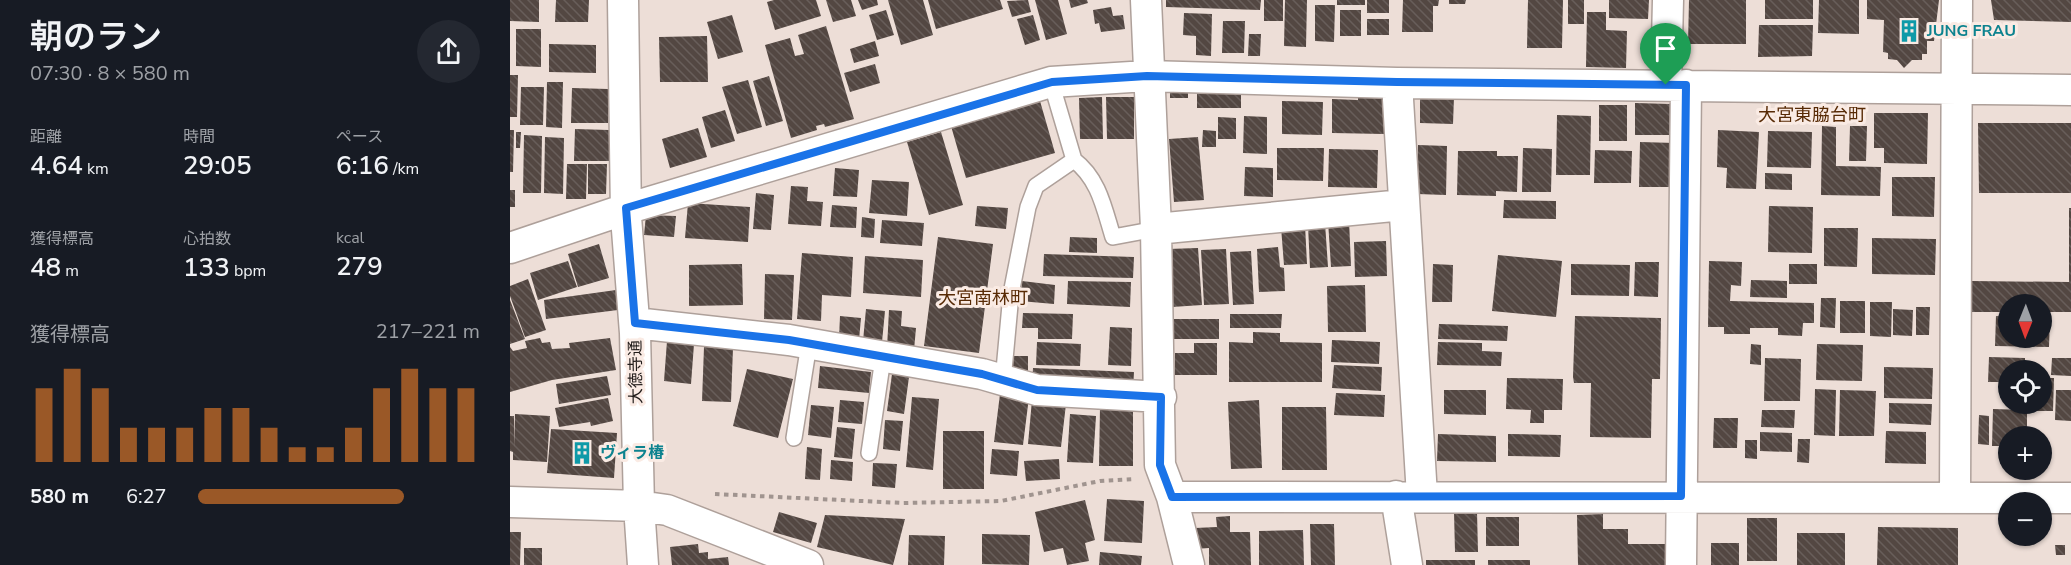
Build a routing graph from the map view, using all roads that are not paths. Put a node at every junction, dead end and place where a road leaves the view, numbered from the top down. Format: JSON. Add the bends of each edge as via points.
{"nodes":[{"id":1,"x":1146,"y":0,"type":"edge"},
{"id":2,"x":1668,"y":0,"type":"edge"},
{"id":3,"x":1957,"y":0,"type":"edge"},
{"id":4,"x":628,"y":1,"type":"edge"},
{"id":5,"x":1147,"y":76,"type":"junction"},
{"id":6,"x":1052,"y":82,"type":"junction"},
{"id":7,"x":1397,"y":82,"type":"junction"},
{"id":8,"x":1676,"y":85,"type":"junction"},
{"id":9,"x":1956,"y":90,"type":"junction"},
{"id":10,"x":2071,"y":90,"type":"edge"},
{"id":11,"x":1074,"y":160,"type":"junction"},
{"id":12,"x":1403,"y":205,"type":"junction"},
{"id":13,"x":626,"y":208,"type":"junction"},
{"id":14,"x":1156,"y":229,"type":"junction"},
{"id":15,"x":510,"y":248,"type":"edge"},
{"id":16,"x":635,"y":323,"type":"junction"},
{"id":17,"x":809,"y":344,"type":"junction"},
{"id":18,"x":883,"y":358,"type":"junction"},
{"id":19,"x":1003,"y":381,"type":"junction"},
{"id":20,"x":1161,"y":397,"type":"junction"},
{"id":21,"x":794,"y":438,"type":"dead end"},
{"id":22,"x":869,"y":453,"type":"dead end"},
{"id":23,"x":1168,"y":487,"type":"junction"},
{"id":24,"x":1409,"y":496,"type":"junction"},
{"id":25,"x":1681,"y":496,"type":"junction"},
{"id":26,"x":1955,"y":497,"type":"junction"},
{"id":27,"x":2071,"y":498,"type":"edge"},
{"id":28,"x":510,"y":502,"type":"edge"},
{"id":29,"x":639,"y":506,"type":"junction"},
{"id":30,"x":643,"y":565,"type":"edge"},
{"id":31,"x":808,"y":565,"type":"edge"},
{"id":32,"x":1189,"y":565,"type":"edge"},
{"id":33,"x":1407,"y":565,"type":"edge"},
{"id":34,"x":1681,"y":565,"type":"edge"}],
"edges":[{"from":1,"to":5,"type":"street"},
{"from":2,"to":8,"type":"street"},
{"from":3,"to":9,"type":"street"},
{"from":4,"to":13,"type":"street","name":"大徳寺通"},
{"from":5,"to":6,"type":"street"},
{"from":5,"to":7,"type":"street"},
{"from":5,"to":14,"type":"street"},
{"from":6,"to":11,"type":"lane"},
{"from":6,"to":13,"type":"street"},
{"from":7,"to":8,"type":"street"},
{"from":7,"to":12,"type":"street"},
{"from":8,"to":9,"type":"street"},
{"from":8,"to":25,"type":"street"},
{"from":9,"to":10,"type":"street"},
{"from":9,"to":26,"type":"street"},
{"from":11,"to":14,"type":"lane","via":[[1098,188],[1113,237]]},
{"from":11,"to":19,"type":"lane","via":[[1036,186],[1028,207],[1011,294]]},
{"from":12,"to":14,"type":"street"},
{"from":12,"to":24,"type":"street"},
{"from":13,"to":15,"type":"street"},
{"from":13,"to":16,"type":"street","name":"大徳寺通"},
{"from":14,"to":20,"type":"street"},
{"from":16,"to":17,"type":"street"},
{"from":16,"to":29,"type":"street","name":"大徳寺通"},
{"from":17,"to":18,"type":"street"},
{"from":17,"to":21,"type":"lane"},
{"from":18,"to":19,"type":"street"},
{"from":18,"to":22,"type":"lane"},
{"from":19,"to":20,"type":"street","via":[[1037,390]]},
{"from":20,"to":23,"type":"street","via":[[1160,465]]},
{"from":23,"to":24,"type":"street"},
{"from":23,"to":32,"type":"street"},
{"from":24,"to":25,"type":"street"},
{"from":24,"to":33,"type":"street"},
{"from":25,"to":26,"type":"street"},
{"from":25,"to":34,"type":"street"},
{"from":26,"to":27,"type":"street"},
{"from":28,"to":29,"type":"street"},
{"from":29,"to":30,"type":"street","name":"大徳寺通"},
{"from":29,"to":31,"type":"street","via":[[667,510]]}]}
